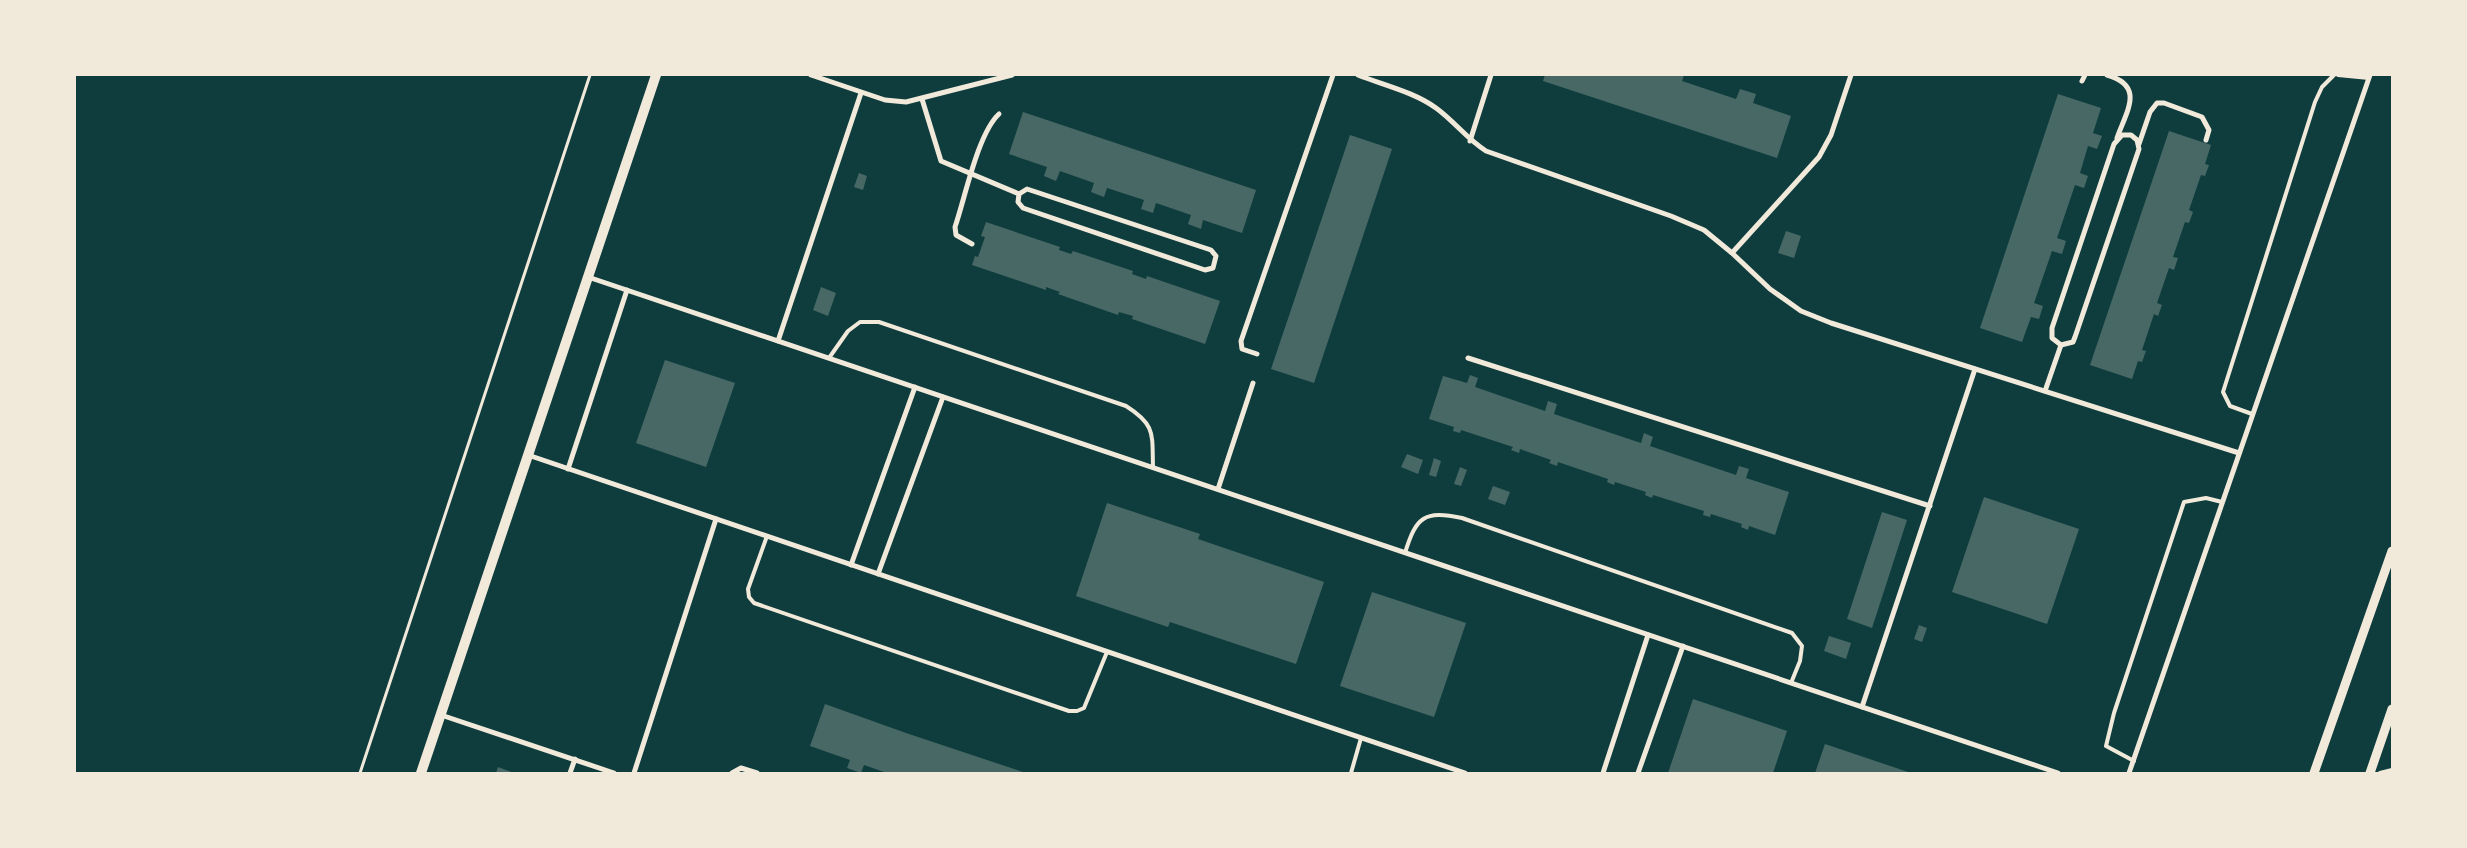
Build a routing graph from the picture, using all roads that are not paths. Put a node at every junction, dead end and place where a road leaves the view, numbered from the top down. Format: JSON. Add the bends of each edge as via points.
{"nodes":[{"id":1,"x":656,"y":75,"type":"edge"},
{"id":2,"x":812,"y":75,"type":"edge"},
{"id":3,"x":1012,"y":75,"type":"edge"},
{"id":4,"x":1333,"y":75,"type":"edge"},
{"id":5,"x":1358,"y":75,"type":"edge"},
{"id":6,"x":1491,"y":75,"type":"edge"},
{"id":7,"x":1851,"y":75,"type":"edge"},
{"id":8,"x":2085,"y":75,"type":"edge"},
{"id":9,"x":2107,"y":75,"type":"edge"},
{"id":10,"x":2336,"y":75,"type":"edge"},
{"id":11,"x":2370,"y":77,"type":"edge"},
{"id":12,"x":2082,"y":81,"type":"dead end"},
{"id":13,"x":861,"y":93,"type":"junction"},
{"id":14,"x":922,"y":99,"type":"junction"},
{"id":15,"x":999,"y":114,"type":"dead end"},
{"id":16,"x":2117,"y":138,"type":"junction"},
{"id":17,"x":2206,"y":140,"type":"dead end"},
{"id":18,"x":1470,"y":141,"type":"junction"},
{"id":19,"x":2139,"y":144,"type":"junction"},
{"id":20,"x":972,"y":175,"type":"junction"},
{"id":21,"x":1019,"y":194,"type":"junction"},
{"id":22,"x":972,"y":244,"type":"dead end"},
{"id":23,"x":1732,"y":253,"type":"junction"},
{"id":24,"x":588,"y":277,"type":"junction"},
{"id":25,"x":627,"y":290,"type":"junction"},
{"id":26,"x":778,"y":341,"type":"junction"},
{"id":27,"x":2061,"y":345,"type":"junction"},
{"id":28,"x":1257,"y":354,"type":"dead end"},
{"id":29,"x":829,"y":358,"type":"junction"},
{"id":30,"x":1468,"y":358,"type":"dead end"},
{"id":31,"x":1975,"y":369,"type":"junction"},
{"id":32,"x":1253,"y":383,"type":"dead end"},
{"id":33,"x":914,"y":387,"type":"junction"},
{"id":34,"x":2045,"y":391,"type":"junction"},
{"id":35,"x":943,"y":396,"type":"junction"},
{"id":36,"x":2252,"y":414,"type":"junction"},
{"id":37,"x":2239,"y":453,"type":"junction"},
{"id":38,"x":528,"y":455,"type":"junction"},
{"id":39,"x":1153,"y":467,"type":"junction"},
{"id":40,"x":568,"y":469,"type":"junction"},
{"id":41,"x":1218,"y":489,"type":"junction"},
{"id":42,"x":2222,"y":502,"type":"junction"},
{"id":43,"x":1930,"y":506,"type":"junction"},
{"id":44,"x":716,"y":519,"type":"junction"},
{"id":45,"x":767,"y":536,"type":"junction"},
{"id":46,"x":2392,"y":551,"type":"edge"},
{"id":47,"x":1405,"y":553,"type":"junction"},
{"id":48,"x":851,"y":565,"type":"junction"},
{"id":49,"x":878,"y":574,"type":"junction"},
{"id":50,"x":1648,"y":634,"type":"junction"},
{"id":51,"x":1683,"y":646,"type":"junction"},
{"id":52,"x":1107,"y":652,"type":"junction"},
{"id":53,"x":1791,"y":683,"type":"junction"},
{"id":54,"x":1862,"y":707,"type":"junction"},
{"id":55,"x":2392,"y":709,"type":"edge"},
{"id":56,"x":441,"y":715,"type":"junction"},
{"id":57,"x":1361,"y":738,"type":"junction"},
{"id":58,"x":575,"y":759,"type":"junction"},
{"id":59,"x":2134,"y":760,"type":"junction"},
{"id":60,"x":2392,"y":770,"type":"edge"},
{"id":61,"x":421,"y":773,"type":"edge"},
{"id":62,"x":570,"y":773,"type":"edge"},
{"id":63,"x":614,"y":773,"type":"edge"},
{"id":64,"x":634,"y":773,"type":"edge"},
{"id":65,"x":732,"y":773,"type":"edge"},
{"id":66,"x":757,"y":773,"type":"edge"},
{"id":67,"x":1351,"y":773,"type":"edge"},
{"id":68,"x":1465,"y":773,"type":"edge"},
{"id":69,"x":1602,"y":773,"type":"edge"},
{"id":70,"x":1638,"y":773,"type":"edge"},
{"id":71,"x":2058,"y":773,"type":"edge"},
{"id":72,"x":2129,"y":773,"type":"edge"},
{"id":73,"x":2314,"y":773,"type":"edge"},
{"id":74,"x":2370,"y":773,"type":"edge"},
{"id":75,"x":2380,"y":773,"type":"edge"}],
"edges":[{"from":1,"to":24,"type":"main road"},
{"from":2,"to":13,"type":"street"},
{"from":3,"to":14,"type":"street"},
{"from":4,"to":28,"type":"street","via":[[1241,341],[1242,349]]},
{"from":5,"to":18,"type":"street","via":[[1419,98],[1436,109]]},
{"from":6,"to":18,"type":"street"},
{"from":7,"to":23,"type":"street","via":[[1831,135],[1820,157]]},
{"from":8,"to":12,"type":"street"},
{"from":9,"to":16,"type":"street","via":[[2119,78],[2130,87],[2131,95]]},
{"from":10,"to":11,"type":"lane"},
{"from":10,"to":36,"type":"lane","via":[[2322,87],[2315,102],[2223,392],[2230,406]]},
{"from":11,"to":36,"type":"street"},
{"from":13,"to":14,"type":"street","via":[[884,100],[906,102]]},
{"from":13,"to":26,"type":"street"},
{"from":14,"to":20,"type":"street","via":[[941,161]]},
{"from":15,"to":20,"type":"street","via":[[982,137]]},
{"from":16,"to":19,"type":"street","via":[[2131,135]]},
{"from":16,"to":27,"type":"street","via":[[2051,333]]},
{"from":17,"to":19,"type":"street","via":[[2209,130],[2202,117],[2158,103],[2150,112]]},
{"from":18,"to":23,"type":"street","via":[[1486,151],[1704,230]]},
{"from":19,"to":27,"type":"street","via":[[2075,337],[2073,342]]},
{"from":20,"to":21,"type":"street"},
{"from":20,"to":22,"type":"street","via":[[955,228],[956,235]]},
{"from":21,"to":21,"type":"street","via":[[1018,202],[1023,208],[1205,270],[1213,268],[1216,256],[1211,250],[1032,190]]},
{"from":23,"to":31,"type":"street","via":[[1770,289],[1801,310],[1831,323]]},
{"from":24,"to":25,"type":"street"},
{"from":24,"to":38,"type":"main road"},
{"from":25,"to":26,"type":"street"},
{"from":25,"to":40,"type":"street"},
{"from":26,"to":29,"type":"street"},
{"from":27,"to":34,"type":"street"},
{"from":29,"to":33,"type":"street"},
{"from":29,"to":39,"type":"lane","via":[[848,331],[860,322],[879,322],[1126,406],[1142,417],[1152,431]]},
{"from":30,"to":43,"type":"street"},
{"from":31,"to":34,"type":"street"},
{"from":31,"to":43,"type":"street"},
{"from":32,"to":41,"type":"street"},
{"from":33,"to":35,"type":"street"},
{"from":33,"to":48,"type":"street"},
{"from":34,"to":37,"type":"street"},
{"from":35,"to":39,"type":"street"},
{"from":35,"to":49,"type":"street"},
{"from":36,"to":37,"type":"street"},
{"from":37,"to":42,"type":"street"},
{"from":38,"to":40,"type":"street"},
{"from":38,"to":56,"type":"main road"},
{"from":39,"to":41,"type":"street"},
{"from":40,"to":44,"type":"street"},
{"from":41,"to":47,"type":"street"},
{"from":42,"to":59,"type":"street"},
{"from":42,"to":59,"type":"lane","via":[[2206,498],[2184,502],[2106,746]]},
{"from":43,"to":54,"type":"street"},
{"from":44,"to":45,"type":"street"},
{"from":44,"to":64,"type":"street"},
{"from":45,"to":48,"type":"street"},
{"from":45,"to":52,"type":"lane","via":[[748,589],[754,603],[1050,704],[1077,712],[1084,708]]},
{"from":46,"to":73,"type":"street"},
{"from":47,"to":50,"type":"street"},
{"from":47,"to":53,"type":"lane","via":[[1419,521],[1430,514],[1462,518],[1792,633],[1802,646]]},
{"from":48,"to":49,"type":"street"},
{"from":49,"to":52,"type":"street"},
{"from":50,"to":51,"type":"street"},
{"from":50,"to":69,"type":"street"},
{"from":51,"to":53,"type":"street"},
{"from":51,"to":70,"type":"street"},
{"from":52,"to":57,"type":"street"},
{"from":53,"to":54,"type":"street"},
{"from":54,"to":71,"type":"street"},
{"from":55,"to":74,"type":"street"},
{"from":56,"to":58,"type":"street"},
{"from":56,"to":61,"type":"main road"},
{"from":57,"to":67,"type":"lane"},
{"from":57,"to":68,"type":"street"},
{"from":58,"to":62,"type":"street"},
{"from":58,"to":63,"type":"street"},
{"from":59,"to":72,"type":"street"},
{"from":60,"to":75,"type":"lane"},
{"from":65,"to":66,"type":"street","via":[[741,768]]}]}
